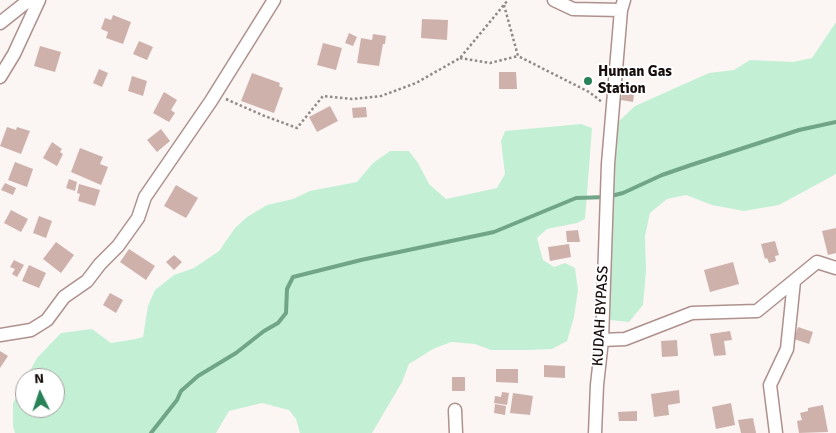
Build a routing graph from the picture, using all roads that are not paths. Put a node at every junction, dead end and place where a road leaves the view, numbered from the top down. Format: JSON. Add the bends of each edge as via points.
{"nodes":[{"id":1,"x":29,"y":0,"type":"edge"},
{"id":2,"x":40,"y":0,"type":"edge"},
{"id":3,"x":274,"y":0,"type":"edge"},
{"id":4,"x":554,"y":0,"type":"edge"},
{"id":5,"x":622,"y":5,"type":"edge"},
{"id":6,"x":0,"y":23,"type":"edge"},
{"id":7,"x":0,"y":77,"type":"edge"},
{"id":8,"x":836,"y":268,"type":"edge"},
{"id":9,"x":794,"y":281,"type":"junction"},
{"id":10,"x":0,"y":335,"type":"edge"},
{"id":11,"x":602,"y":340,"type":"junction"},
{"id":12,"x":455,"y":410,"type":"dead end"},
{"id":13,"x":456,"y":433,"type":"edge"},
{"id":14,"x":595,"y":433,"type":"edge"},
{"id":15,"x":776,"y":433,"type":"edge"}],
"edges":[{"from":1,"to":6,"type":"street"},
{"from":2,"to":7,"type":"street"},
{"from":3,"to":10,"type":"street","via":[[216,94],[145,197],[138,218],[118,246],[87,281],[64,297],[48,320],[31,330]]},
{"from":4,"to":5,"type":"street","via":[[573,9]]},
{"from":5,"to":11,"type":"street","name":"KUDAH BYPASS","via":[[606,199]]},
{"from":8,"to":9,"type":"street","via":[[817,262]]},
{"from":9,"to":11,"type":"street","via":[[757,311],[692,313],[625,339]]},
{"from":9,"to":15,"type":"street","via":[[787,349],[770,386]]},
{"from":11,"to":14,"type":"street","name":"KUDAH BYPASS"},
{"from":12,"to":13,"type":"street"}]}
